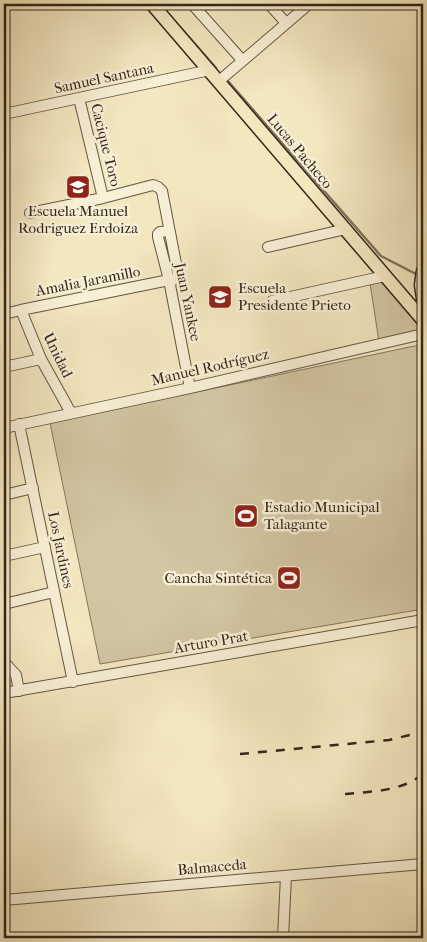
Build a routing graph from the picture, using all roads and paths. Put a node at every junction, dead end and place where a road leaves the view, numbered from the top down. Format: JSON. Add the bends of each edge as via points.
{"nodes":[{"id":1,"x":152,"y":4,"type":"edge"},
{"id":2,"x":192,"y":4,"type":"edge"},
{"id":3,"x":269,"y":4,"type":"edge"},
{"id":4,"x":309,"y":4,"type":"edge"},
{"id":5,"x":286,"y":23,"type":"junction"},
{"id":6,"x":242,"y":60,"type":"junction"},
{"id":7,"x":210,"y":70,"type":"junction"},
{"id":8,"x":219,"y":80,"type":"junction"},
{"id":9,"x":78,"y":98,"type":"junction"},
{"id":10,"x":4,"y":114,"type":"edge"},
{"id":11,"x":103,"y":198,"type":"junction"},
{"id":12,"x":30,"y":213,"type":"dead end"},
{"id":13,"x":346,"y":230,"type":"junction"},
{"id":14,"x":268,"y":247,"type":"dead end"},
{"id":15,"x":423,"y":272,"type":"edge"},
{"id":16,"x":385,"y":276,"type":"junction"},
{"id":17,"x":174,"y":280,"type":"junction"},
{"id":18,"x":423,"y":298,"type":"edge"},
{"id":19,"x":272,"y":301,"type":"dead end"},
{"id":20,"x":21,"y":310,"type":"junction"},
{"id":21,"x":4,"y":314,"type":"edge"},
{"id":22,"x":423,"y":320,"type":"edge"},
{"id":23,"x":423,"y":334,"type":"edge"},
{"id":24,"x":41,"y":359,"type":"junction"},
{"id":25,"x":4,"y":366,"type":"edge"},
{"id":26,"x":190,"y":388,"type":"junction"},
{"id":27,"x":70,"y":413,"type":"junction"},
{"id":28,"x":19,"y":424,"type":"junction"},
{"id":29,"x":4,"y":428,"type":"edge"},
{"id":30,"x":33,"y":488,"type":"junction"},
{"id":31,"x":4,"y":495,"type":"edge"},
{"id":32,"x":45,"y":547,"type":"junction"},
{"id":33,"x":4,"y":556,"type":"edge"},
{"id":34,"x":54,"y":592,"type":"junction"},
{"id":35,"x":4,"y":604,"type":"edge"},
{"id":36,"x":423,"y":620,"type":"edge"},
{"id":37,"x":4,"y":662,"type":"edge"},
{"id":38,"x":73,"y":682,"type":"junction"},
{"id":39,"x":19,"y":690,"type":"junction"},
{"id":40,"x":4,"y":693,"type":"edge"},
{"id":41,"x":423,"y":864,"type":"edge"},
{"id":42,"x":286,"y":876,"type":"junction"},
{"id":43,"x":4,"y":900,"type":"edge"},
{"id":44,"x":283,"y":938,"type":"edge"}],
"edges":[{"from":1,"to":7,"type":"main road","name":"Lucas Pacheco"},
{"from":2,"to":6,"type":"street"},
{"from":3,"to":5,"type":"street"},
{"from":4,"to":5,"type":"street"},
{"from":5,"to":6,"type":"street"},
{"from":6,"to":8,"type":"street"},
{"from":7,"to":8,"type":"main road","name":"Lucas Pacheco"},
{"from":7,"to":9,"type":"street","name":"Samuel Santana"},
{"from":8,"to":13,"type":"main road","name":"Lucas Pacheco"},
{"from":9,"to":10,"type":"street","name":"Samuel Santana"},
{"from":9,"to":11,"type":"street","name":"Cacique Toro"},
{"from":11,"to":12,"type":"street"},
{"from":11,"to":17,"type":"street","name":"Juan Yankee","via":[[154,185],[162,191]]},
{"from":13,"to":14,"type":"street"},
{"from":13,"to":16,"type":"main road","name":"Lucas Pacheco"},
{"from":15,"to":18,"type":"main road"},
{"from":16,"to":19,"type":"street"},
{"from":16,"to":22,"type":"main road","name":"Lucas Pacheco"},
{"from":17,"to":20,"type":"street","name":"Amalia Jaramillo"},
{"from":17,"to":26,"type":"street","name":"Juan Yankee"},
{"from":20,"to":21,"type":"street","name":"Amalia Jaramillo"},
{"from":20,"to":24,"type":"street","name":"Unidad"},
{"from":23,"to":26,"type":"street","name":"Manuel Rodríguez"},
{"from":24,"to":25,"type":"street"},
{"from":24,"to":27,"type":"street","name":"Unidad"},
{"from":26,"to":27,"type":"street","name":"Manuel Rodríguez"},
{"from":27,"to":28,"type":"street","name":"Manuel Rodríguez"},
{"from":28,"to":29,"type":"street","name":"Manuel Rodríguez"},
{"from":28,"to":30,"type":"street","name":"Los Jardines"},
{"from":30,"to":31,"type":"street"},
{"from":30,"to":32,"type":"street","name":"Los Jardines"},
{"from":32,"to":33,"type":"street"},
{"from":32,"to":34,"type":"street","name":"Los Jardines"},
{"from":34,"to":35,"type":"street"},
{"from":34,"to":38,"type":"street","name":"Los Jardines"},
{"from":36,"to":38,"type":"street","name":"Arturo Prat"},
{"from":37,"to":39,"type":"street","via":[[16,675]]},
{"from":38,"to":39,"type":"street","name":"Arturo Prat"},
{"from":39,"to":40,"type":"street","name":"Arturo Prat"},
{"from":41,"to":42,"type":"street","name":"Balmaceda"},
{"from":42,"to":43,"type":"street","name":"Balmaceda"},
{"from":42,"to":44,"type":"street"}]}
